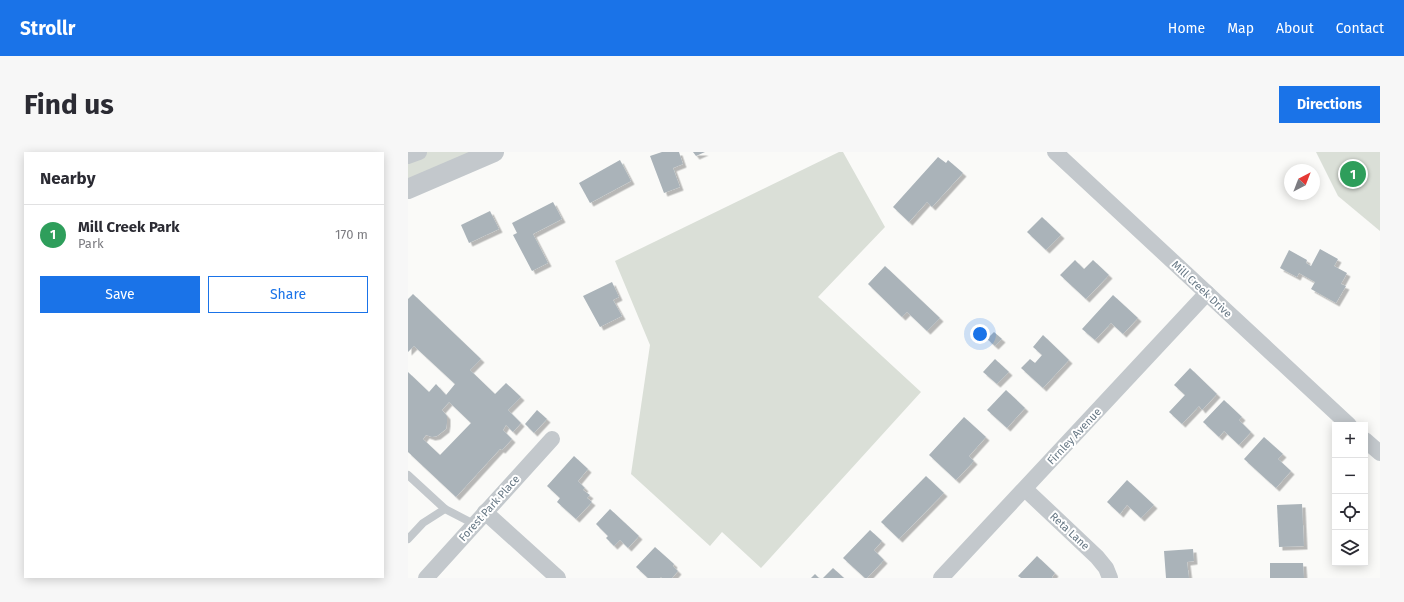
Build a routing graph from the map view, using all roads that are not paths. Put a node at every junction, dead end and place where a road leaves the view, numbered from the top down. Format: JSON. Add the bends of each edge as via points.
{"nodes":[{"id":1,"x":419,"y":152,"type":"edge"},
{"id":2,"x":494,"y":152,"type":"edge"},
{"id":3,"x":1054,"y":152,"type":"edge"},
{"id":4,"x":408,"y":156,"type":"edge"},
{"id":5,"x":408,"y":189,"type":"edge"},
{"id":6,"x":1207,"y":294,"type":"junction"},
{"id":7,"x":1346,"y":422,"type":"edge"},
{"id":8,"x":552,"y":440,"type":"dead end"},
{"id":9,"x":1368,"y":443,"type":"edge"},
{"id":10,"x":1380,"y":453,"type":"edge"},
{"id":11,"x":408,"y":475,"type":"edge"},
{"id":12,"x":1025,"y":489,"type":"junction"},
{"id":13,"x":445,"y":509,"type":"junction"},
{"id":14,"x":480,"y":518,"type":"junction"},
{"id":15,"x":408,"y":539,"type":"edge"},
{"id":16,"x":426,"y":578,"type":"edge"},
{"id":17,"x":558,"y":578,"type":"edge"},
{"id":18,"x":941,"y":578,"type":"edge"},
{"id":19,"x":1110,"y":578,"type":"edge"}],
"edges":[{"from":1,"to":4,"type":"street"},
{"from":2,"to":5,"type":"street"},
{"from":3,"to":6,"type":"street","name":"Mill Creek Drive"},
{"from":6,"to":7,"type":"street","name":"Mill Creek Drive"},
{"from":6,"to":12,"type":"street","name":"Firnley Avenue"},
{"from":8,"to":14,"type":"street","name":"Forest Park Place"},
{"from":9,"to":10,"type":"street"},
{"from":11,"to":13,"type":"lane"},
{"from":12,"to":18,"type":"street","name":"Firnley Avenue"},
{"from":12,"to":19,"type":"street","name":"Reta Lane","via":[[1097,557]]},
{"from":13,"to":14,"type":"lane"},
{"from":13,"to":15,"type":"lane","via":[[423,523]]},
{"from":14,"to":16,"type":"street","name":"Forest Park Place"},
{"from":14,"to":17,"type":"street"}]}
